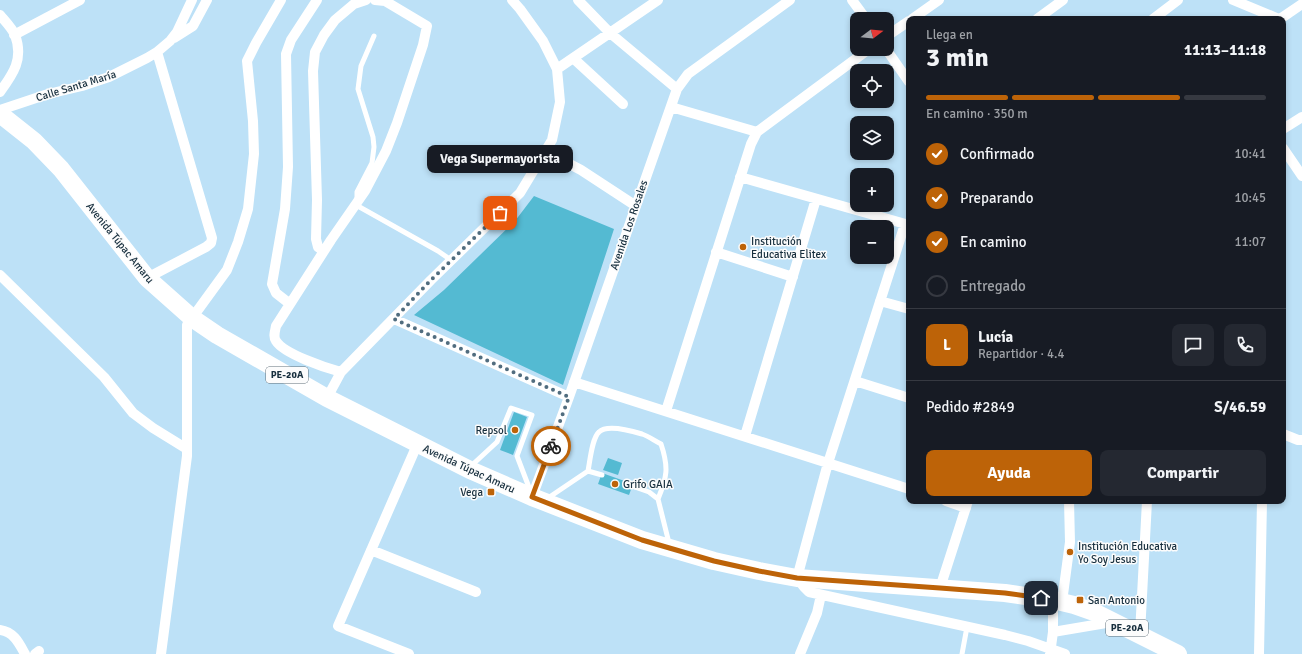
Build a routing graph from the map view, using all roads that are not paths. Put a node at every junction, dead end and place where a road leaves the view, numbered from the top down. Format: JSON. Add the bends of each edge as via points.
{"nodes":[{"id":1,"x":80,"y":0,"type":"edge"},
{"id":2,"x":192,"y":0,"type":"edge"},
{"id":3,"x":207,"y":0,"type":"edge"},
{"id":4,"x":281,"y":0,"type":"edge"},
{"id":5,"x":317,"y":0,"type":"edge"},
{"id":6,"x":366,"y":0,"type":"edge"},
{"id":7,"x":375,"y":0,"type":"edge"},
{"id":8,"x":512,"y":0,"type":"edge"},
{"id":9,"x":578,"y":0,"type":"edge"},
{"id":10,"x":658,"y":0,"type":"edge"},
{"id":11,"x":790,"y":0,"type":"edge"},
{"id":12,"x":852,"y":0,"type":"edge"},
{"id":13,"x":940,"y":0,"type":"edge"},
{"id":14,"x":1063,"y":0,"type":"edge"},
{"id":15,"x":1178,"y":0,"type":"edge"},
{"id":16,"x":1233,"y":0,"type":"edge"},
{"id":17,"x":1302,"y":4,"type":"edge"},
{"id":18,"x":861,"y":12,"type":"edge"},
{"id":19,"x":0,"y":15,"type":"edge"},
{"id":20,"x":916,"y":16,"type":"edge"},
{"id":21,"x":1041,"y":16,"type":"edge"},
{"id":22,"x":1157,"y":16,"type":"edge"},
{"id":23,"x":1273,"y":16,"type":"edge"},
{"id":24,"x":1284,"y":16,"type":"edge"},
{"id":25,"x":906,"y":23,"type":"edge"},
{"id":26,"x":894,"y":31,"type":"edge"},
{"id":27,"x":610,"y":33,"type":"junction"},
{"id":28,"x":14,"y":34,"type":"junction"},
{"id":29,"x":374,"y":36,"type":"dead end"},
{"id":30,"x":170,"y":41,"type":"junction"},
{"id":31,"x":157,"y":52,"type":"junction"},
{"id":32,"x":860,"y":56,"type":"edge"},
{"id":33,"x":891,"y":56,"type":"edge"},
{"id":34,"x":573,"y":58,"type":"junction"},
{"id":35,"x":556,"y":69,"type":"junction"},
{"id":36,"x":906,"y":78,"type":"edge"},
{"id":37,"x":677,"y":89,"type":"junction"},
{"id":38,"x":0,"y":92,"type":"edge"},
{"id":39,"x":623,"y":104,"type":"dead end"},
{"id":40,"x":671,"y":107,"type":"junction"},
{"id":41,"x":0,"y":110,"type":"edge"},
{"id":42,"x":0,"y":114,"type":"edge"},
{"id":43,"x":1302,"y":117,"type":"edge"},
{"id":44,"x":1286,"y":127,"type":"edge"},
{"id":45,"x":757,"y":132,"type":"junction"},
{"id":46,"x":545,"y":151,"type":"junction"},
{"id":47,"x":1286,"y":152,"type":"edge"},
{"id":48,"x":1302,"y":176,"type":"edge"},
{"id":49,"x":740,"y":177,"type":"junction"},
{"id":50,"x":816,"y":199,"type":"junction"},
{"id":51,"x":357,"y":202,"type":"junction"},
{"id":52,"x":636,"y":206,"type":"junction"},
{"id":53,"x":906,"y":225,"type":"edge"},
{"id":54,"x":906,"y":228,"type":"edge"},
{"id":55,"x":324,"y":251,"type":"junction"},
{"id":56,"x":716,"y":252,"type":"junction"},
{"id":57,"x":451,"y":260,"type":"junction"},
{"id":58,"x":0,"y":275,"type":"edge"},
{"id":59,"x":793,"y":277,"type":"junction"},
{"id":60,"x":146,"y":278,"type":"junction"},
{"id":61,"x":880,"y":301,"type":"junction"},
{"id":62,"x":290,"y":304,"type":"junction"},
{"id":63,"x":906,"y":309,"type":"edge"},
{"id":64,"x":192,"y":318,"type":"junction"},
{"id":65,"x":394,"y":319,"type":"junction"},
{"id":66,"x":341,"y":372,"type":"junction"},
{"id":67,"x":855,"y":381,"type":"junction"},
{"id":68,"x":574,"y":382,"type":"junction"},
{"id":69,"x":569,"y":397,"type":"junction"},
{"id":70,"x":906,"y":397,"type":"edge"},
{"id":71,"x":327,"y":398,"type":"junction"},
{"id":72,"x":666,"y":411,"type":"junction"},
{"id":73,"x":1286,"y":435,"type":"edge"},
{"id":74,"x":745,"y":436,"type":"junction"},
{"id":75,"x":1302,"y":440,"type":"edge"},
{"id":76,"x":417,"y":445,"type":"junction"},
{"id":77,"x":187,"y":449,"type":"junction"},
{"id":78,"x":828,"y":463,"type":"junction"},
{"id":79,"x":467,"y":469,"type":"junction"},
{"id":80,"x":588,"y":471,"type":"junction"},
{"id":81,"x":602,"y":475,"type":"dead end"},
{"id":82,"x":632,"y":486,"type":"dead end"},
{"id":83,"x":906,"y":488,"type":"edge"},
{"id":84,"x":538,"y":499,"type":"junction"},
{"id":85,"x":658,"y":499,"type":"junction"},
{"id":86,"x":967,"y":504,"type":"edge"},
{"id":87,"x":1069,"y":504,"type":"edge"},
{"id":88,"x":1147,"y":504,"type":"edge"},
{"id":89,"x":1262,"y":504,"type":"edge"},
{"id":90,"x":670,"y":548,"type":"junction"},
{"id":91,"x":371,"y":550,"type":"junction"},
{"id":92,"x":797,"y":578,"type":"junction"},
{"id":93,"x":940,"y":588,"type":"junction"},
{"id":94,"x":476,"y":592,"type":"dead end"},
{"id":95,"x":821,"y":595,"type":"junction"},
{"id":96,"x":1058,"y":601,"type":"junction"},
{"id":97,"x":1115,"y":622,"type":"junction"},
{"id":98,"x":967,"y":627,"type":"junction"},
{"id":99,"x":0,"y":630,"type":"edge"},
{"id":100,"x":1053,"y":632,"type":"junction"},
{"id":101,"x":1140,"y":634,"type":"junction"},
{"id":102,"x":1050,"y":651,"type":"edge"},
{"id":103,"x":25,"y":654,"type":"edge"},
{"id":104,"x":160,"y":654,"type":"edge"},
{"id":105,"x":409,"y":654,"type":"edge"},
{"id":106,"x":800,"y":654,"type":"edge"},
{"id":107,"x":962,"y":654,"type":"edge"},
{"id":108,"x":1065,"y":654,"type":"edge"},
{"id":109,"x":1178,"y":654,"type":"edge"},
{"id":110,"x":1259,"y":654,"type":"edge"}],
"edges":[{"from":1,"to":28,"type":"street"},
{"from":2,"to":30,"type":"street","name":"Calle Santa María"},
{"from":3,"to":30,"type":"street","via":[[193,26]]},
{"from":4,"to":64,"type":"street","via":[[247,61],[254,154],[248,209],[226,270]]},
{"from":5,"to":62,"type":"street","via":[[291,40],[286,54],[288,167],[285,209],[272,284],[276,293]]},
{"from":6,"to":55,"type":"street","via":[[354,4],[335,20],[316,52],[313,71],[316,239],[318,247]]},
{"from":7,"to":51,"type":"street","via":[[385,1],[427,26],[392,137],[383,158]]},
{"from":8,"to":35,"type":"street","via":[[544,41]]},
{"from":9,"to":27,"type":"street"},
{"from":10,"to":27,"type":"street"},
{"from":11,"to":37,"type":"street","name":"Avenida Los Rosales","via":[[688,74]]},
{"from":12,"to":18,"type":"street"},
{"from":13,"to":20,"type":"street"},
{"from":14,"to":21,"type":"street"},
{"from":15,"to":22,"type":"street"},
{"from":16,"to":23,"type":"street"},
{"from":17,"to":24,"type":"street"},
{"from":19,"to":28,"type":"street"},
{"from":25,"to":26,"type":"street"},
{"from":27,"to":34,"type":"street"},
{"from":27,"to":37,"type":"street"},
{"from":28,"to":38,"type":"street","via":[[18,49],[17,63],[13,74]]},
{"from":29,"to":51,"type":"lane","via":[[361,66],[358,89],[374,147],[372,163],[357,192]]},
{"from":30,"to":31,"type":"street","name":"Calle Santa María"},
{"from":31,"to":41,"type":"street","name":"Calle Santa María","via":[[116,74]]},
{"from":31,"to":60,"type":"street","via":[[212,238],[206,247]]},
{"from":32,"to":45,"type":"street"},
{"from":33,"to":36,"type":"street"},
{"from":34,"to":35,"type":"street"},
{"from":34,"to":39,"type":"street"},
{"from":35,"to":46,"type":"street","via":[[560,102],[552,140]]},
{"from":37,"to":40,"type":"street","name":"Avenida Los Rosales"},
{"from":40,"to":45,"type":"street"},
{"from":40,"to":52,"type":"street","name":"Avenida Los Rosales"},
{"from":42,"to":60,"type":"highway","name":"Avenida Túpac Amaru","number":"PE-20A","via":[[34,141],[61,169]]},
{"from":43,"to":44,"type":"street"},
{"from":45,"to":49,"type":"street","via":[[750,144]]},
{"from":46,"to":52,"type":"street","via":[[581,170]]},
{"from":46,"to":57,"type":"street","via":[[520,193]]},
{"from":47,"to":48,"type":"street"},
{"from":49,"to":50,"type":"street"},
{"from":49,"to":56,"type":"street"},
{"from":50,"to":53,"type":"street"},
{"from":50,"to":59,"type":"street"},
{"from":51,"to":55,"type":"street"},
{"from":51,"to":57,"type":"lane"},
{"from":52,"to":68,"type":"street","name":"Avenida Los Rosales"},
{"from":54,"to":61,"type":"street"},
{"from":55,"to":62,"type":"street"},
{"from":56,"to":59,"type":"street"},
{"from":56,"to":72,"type":"street"},
{"from":57,"to":65,"type":"street"},
{"from":58,"to":77,"type":"street","via":[[104,377],[133,413]]},
{"from":59,"to":74,"type":"street"},
{"from":60,"to":64,"type":"highway","name":"Avenida Túpac Amaru","number":"PE-20A"},
{"from":61,"to":63,"type":"street"},
{"from":61,"to":67,"type":"street"},
{"from":62,"to":66,"type":"street","via":[[276,326],[276,342],[321,367]]},
{"from":64,"to":71,"type":"highway","name":"Avenida Túpac Amaru","number":"PE-20A"},
{"from":64,"to":77,"type":"street","via":[[187,325]]},
{"from":65,"to":66,"type":"street"},
{"from":65,"to":69,"type":"street"},
{"from":66,"to":71,"type":"street"},
{"from":67,"to":70,"type":"street"},
{"from":67,"to":78,"type":"street"},
{"from":68,"to":69,"type":"street","name":"Avenida Los Rosales"},
{"from":68,"to":72,"type":"street"},
{"from":69,"to":84,"type":"street","name":"Avenida Los Rosales"},
{"from":71,"to":76,"type":"highway","name":"Avenida Túpac Amaru","number":"PE-20A"},
{"from":72,"to":74,"type":"street"},
{"from":73,"to":75,"type":"street"},
{"from":74,"to":78,"type":"street"},
{"from":76,"to":79,"type":"highway","name":"Avenida Túpac Amaru","number":"PE-20A"},
{"from":76,"to":91,"type":"street"},
{"from":77,"to":104,"type":"street"},
{"from":78,"to":83,"type":"street"},
{"from":78,"to":92,"type":"street"},
{"from":79,"to":84,"type":"highway","name":"Avenida Túpac Amaru","number":"PE-20A"},
{"from":79,"to":84,"type":"lane","via":[[500,443],[511,408],[532,416],[518,448],[518,456]]},
{"from":80,"to":81,"type":"lane"},
{"from":80,"to":84,"type":"lane"},
{"from":80,"to":85,"type":"lane","via":[[594,438],[599,431],[617,428],[643,434],[661,444],[666,459],[666,480]]},
{"from":82,"to":85,"type":"lane","via":[[649,492]]},
{"from":84,"to":90,"type":"highway","name":"Avenida Túpac Amaru","number":"PE-20A","via":[[642,540]]},
{"from":85,"to":90,"type":"lane"},
{"from":86,"to":93,"type":"street"},
{"from":87,"to":96,"type":"street","via":[[1070,542]]},
{"from":88,"to":101,"type":"street"},
{"from":89,"to":110,"type":"street"},
{"from":90,"to":92,"type":"highway","name":"Avenida Túpac Amaru","number":"PE-20A","via":[[714,561]]},
{"from":91,"to":94,"type":"street"},
{"from":91,"to":105,"type":"street","via":[[338,626]]},
{"from":92,"to":93,"type":"highway","name":"Avenida Túpac Amaru","number":"PE-20A"},
{"from":92,"to":95,"type":"street","via":[[809,592]]},
{"from":93,"to":96,"type":"highway","name":"Avenida Túpac Amaru","number":"PE-20A"},
{"from":95,"to":98,"type":"street"},
{"from":95,"to":106,"type":"street","via":[[817,614]]},
{"from":96,"to":97,"type":"highway","name":"Avenida Túpac Amaru","number":"PE-20A","via":[[1094,612]]},
{"from":96,"to":100,"type":"street"},
{"from":97,"to":100,"type":"street"},
{"from":97,"to":101,"type":"highway","name":"Avenida Túpac Amaru","number":"PE-20A"},
{"from":98,"to":102,"type":"street","via":[[1028,641]]},
{"from":98,"to":107,"type":"lane"},
{"from":99,"to":103,"type":"street","via":[[12,634]]},
{"from":100,"to":102,"type":"street"},
{"from":101,"to":109,"type":"highway","name":"Avenida Túpac Amaru","number":"PE-20A"},
{"from":102,"to":108,"type":"street"}]}
